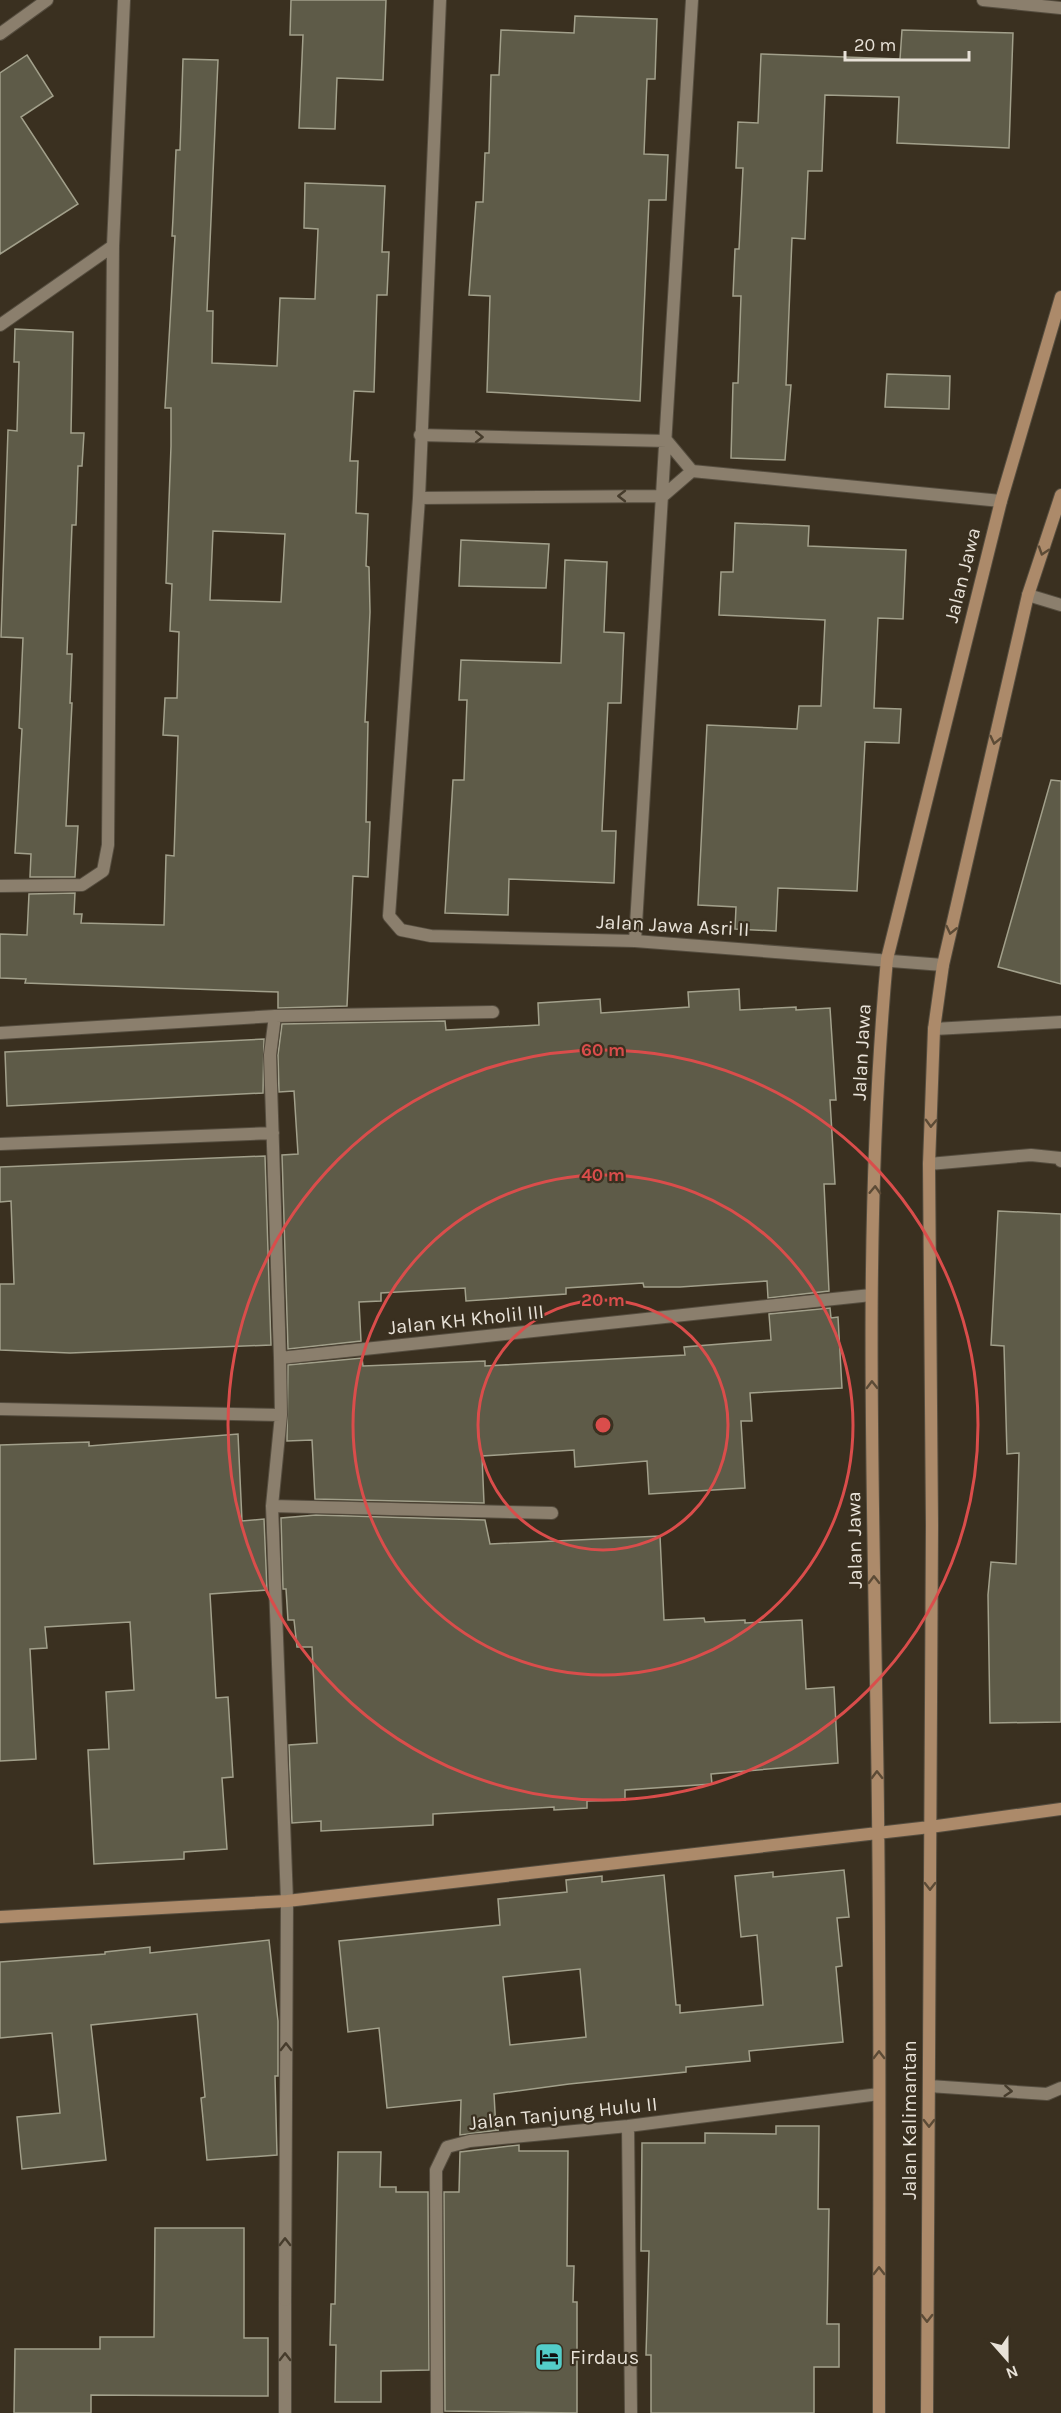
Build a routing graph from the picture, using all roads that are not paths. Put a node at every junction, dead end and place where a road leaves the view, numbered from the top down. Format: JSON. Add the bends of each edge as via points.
{"nodes":[{"id":1,"x":47,"y":0,"type":"edge"},
{"id":2,"x":124,"y":0,"type":"edge"},
{"id":3,"x":440,"y":0,"type":"edge"},
{"id":4,"x":692,"y":0,"type":"edge"},
{"id":5,"x":983,"y":0,"type":"edge"},
{"id":6,"x":1061,"y":8,"type":"edge"},
{"id":7,"x":0,"y":34,"type":"edge"},
{"id":8,"x":113,"y":246,"type":"junction"},
{"id":9,"x":1061,"y":297,"type":"edge"},
{"id":10,"x":0,"y":325,"type":"edge"},
{"id":11,"x":420,"y":435,"type":"junction"},
{"id":12,"x":667,"y":441,"type":"junction"},
{"id":13,"x":692,"y":471,"type":"junction"},
{"id":14,"x":1061,"y":495,"type":"edge"},
{"id":15,"x":663,"y":496,"type":"junction"},
{"id":16,"x":419,"y":498,"type":"junction"},
{"id":17,"x":1001,"y":501,"type":"junction"},
{"id":18,"x":1028,"y":595,"type":"junction"},
{"id":19,"x":1061,"y":605,"type":"edge"},
{"id":20,"x":0,"y":886,"type":"edge"},
{"id":21,"x":635,"y":941,"type":"junction"},
{"id":22,"x":887,"y":959,"type":"junction"},
{"id":23,"x":943,"y":965,"type":"junction"},
{"id":24,"x":493,"y":1012,"type":"dead end"},
{"id":25,"x":275,"y":1016,"type":"junction"},
{"id":26,"x":1061,"y":1022,"type":"edge"},
{"id":27,"x":934,"y":1029,"type":"junction"},
{"id":28,"x":0,"y":1033,"type":"edge"},
{"id":29,"x":273,"y":1133,"type":"junction"},
{"id":30,"x":0,"y":1144,"type":"edge"},
{"id":31,"x":1061,"y":1161,"type":"edge"},
{"id":32,"x":929,"y":1164,"type":"junction"},
{"id":33,"x":871,"y":1295,"type":"junction"},
{"id":34,"x":280,"y":1358,"type":"junction"},
{"id":35,"x":0,"y":1409,"type":"edge"},
{"id":36,"x":281,"y":1415,"type":"junction"},
{"id":37,"x":272,"y":1506,"type":"junction"},
{"id":38,"x":552,"y":1513,"type":"dead end"},
{"id":39,"x":1061,"y":1809,"type":"edge"},
{"id":40,"x":930,"y":1827,"type":"junction"},
{"id":41,"x":878,"y":1833,"type":"junction"},
{"id":42,"x":287,"y":1901,"type":"junction"},
{"id":43,"x":0,"y":1917,"type":"edge"},
{"id":44,"x":929,"y":2086,"type":"junction"},
{"id":45,"x":1061,"y":2088,"type":"edge"},
{"id":46,"x":879,"y":2094,"type":"junction"},
{"id":47,"x":628,"y":2126,"type":"junction"},
{"id":48,"x":285,"y":2413,"type":"edge"},
{"id":49,"x":437,"y":2413,"type":"edge"},
{"id":50,"x":632,"y":2413,"type":"edge"},
{"id":51,"x":879,"y":2413,"type":"edge"},
{"id":52,"x":927,"y":2413,"type":"edge"}],
"edges":[{"from":1,"to":7,"type":"street"},
{"from":2,"to":8,"type":"street"},
{"from":3,"to":11,"type":"street"},
{"from":4,"to":12,"type":"street"},
{"from":5,"to":6,"type":"street"},
{"from":8,"to":10,"type":"street"},
{"from":8,"to":20,"type":"street","via":[[108,845],[103,871],[82,885]]},
{"from":9,"to":17,"type":"main road","name":"Jalan Jawa"},
{"from":11,"to":12,"type":"street","one_way":true},
{"from":11,"to":16,"type":"street"},
{"from":12,"to":13,"type":"street"},
{"from":12,"to":15,"type":"street"},
{"from":13,"to":15,"type":"street"},
{"from":13,"to":17,"type":"street"},
{"from":14,"to":18,"type":"main road","one_way":true},
{"from":15,"to":16,"type":"street","one_way":true},
{"from":15,"to":21,"type":"street"},
{"from":16,"to":21,"type":"street","name":"Jalan Jawa Asri II","via":[[389,916],[401,930],[431,936]]},
{"from":17,"to":22,"type":"main road","name":"Jalan Jawa"},
{"from":18,"to":19,"type":"street"},
{"from":18,"to":23,"type":"main road","one_way":true},
{"from":21,"to":22,"type":"street","name":"Jalan Jawa Asri II"},
{"from":22,"to":23,"type":"street","name":"Jalan Jawa Asri II"},
{"from":33,"to":22,"type":"main road","name":"Jalan Jawa","one_way":true,"via":[[880,1031]]},
{"from":23,"to":27,"type":"main road"},
{"from":24,"to":25,"type":"street"},
{"from":25,"to":28,"type":"street"},
{"from":25,"to":29,"type":"street","via":[[270,1055]]},
{"from":26,"to":27,"type":"street"},
{"from":27,"to":32,"type":"main road","one_way":true},
{"from":29,"to":30,"type":"street"},
{"from":29,"to":34,"type":"street"},
{"from":31,"to":32,"type":"street","via":[[1031,1155]]},
{"from":32,"to":40,"type":"main road"},
{"from":33,"to":34,"type":"street","name":"Jalan KH Kholil III"},
{"from":41,"to":33,"type":"main road","name":"Jalan Jawa","one_way":true},
{"from":34,"to":36,"type":"street"},
{"from":35,"to":36,"type":"street"},
{"from":36,"to":37,"type":"street"},
{"from":37,"to":38,"type":"street"},
{"from":37,"to":42,"type":"street"},
{"from":39,"to":40,"type":"main road"},
{"from":40,"to":41,"type":"main road"},
{"from":40,"to":44,"type":"main road","name":"Jalan Kalimantan","one_way":true},
{"from":41,"to":42,"type":"main road"},
{"from":46,"to":41,"type":"main road","name":"Jalan Kalimantan","one_way":true},
{"from":42,"to":43,"type":"main road"},
{"from":48,"to":42,"type":"street","one_way":true},
{"from":44,"to":45,"type":"street","one_way":true,"via":[[1047,2094]]},
{"from":44,"to":52,"type":"main road","name":"Jalan Kalimantan","one_way":true},
{"from":46,"to":47,"type":"street","name":"Jalan Tanjung Hulu II"},
{"from":51,"to":46,"type":"main road","name":"Jalan Kalimantan","one_way":true},
{"from":47,"to":49,"type":"street","name":"Jalan Tanjung Hulu II","via":[[470,2141],[447,2147],[436,2170]]},
{"from":47,"to":50,"type":"street"}]}
